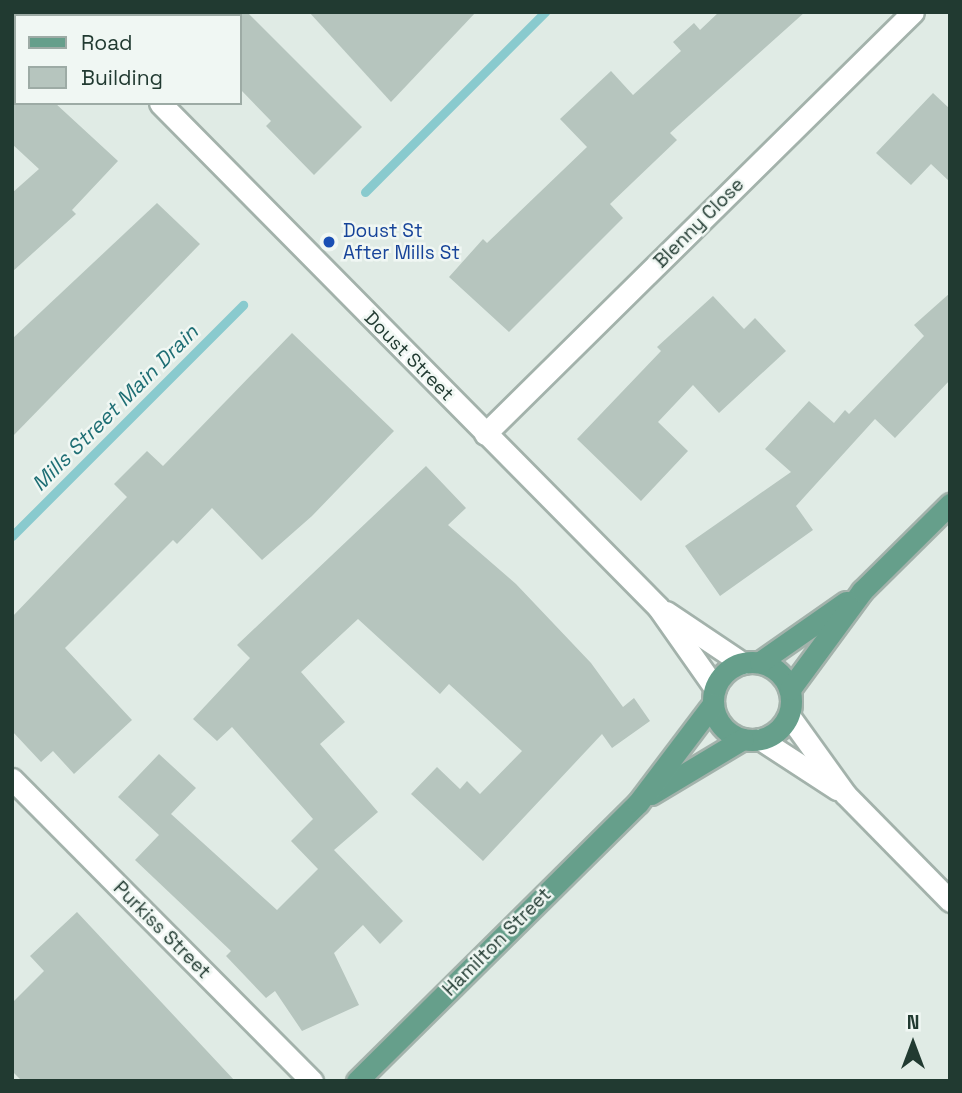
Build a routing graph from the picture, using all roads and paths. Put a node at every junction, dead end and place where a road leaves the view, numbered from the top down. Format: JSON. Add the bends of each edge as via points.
{"nodes":[{"id":1,"x":913,"y":12,"type":"edge"},
{"id":2,"x":162,"y":105,"type":"edge"},
{"id":3,"x":485,"y":434,"type":"junction"},
{"id":4,"x":950,"y":504,"type":"edge"},
{"id":5,"x":862,"y":590,"type":"junction"},
{"id":6,"x":658,"y":607,"type":"junction"},
{"id":7,"x":751,"y":662,"type":"junction"},
{"id":8,"x":790,"y":689,"type":"junction"},
{"id":9,"x":714,"y":696,"type":"junction"},
{"id":10,"x":789,"y":716,"type":"junction"},
{"id":11,"x":752,"y":739,"type":"junction"},
{"id":12,"x":12,"y":779,"type":"edge"},
{"id":13,"x":845,"y":794,"type":"junction"},
{"id":14,"x":638,"y":803,"type":"junction"},
{"id":15,"x":950,"y":901,"type":"edge"},
{"id":16,"x":312,"y":1081,"type":"edge"},
{"id":17,"x":357,"y":1081,"type":"edge"}],
"edges":[{"from":1,"to":3,"type":"street","name":"Blenny Close"},
{"from":2,"to":3,"type":"street","name":"Doust Street"},
{"from":3,"to":6,"type":"street","name":"Doust Street"},
{"from":4,"to":5,"type":"main road"},
{"from":5,"to":7,"type":"main road"},
{"from":5,"to":8,"type":"main road"},
{"from":6,"to":7,"type":"street","name":"Doust Street"},
{"from":6,"to":9,"type":"street","name":"Doust Street"},
{"from":7,"to":8,"type":"main road","via":[[779,671]]},
{"from":7,"to":9,"type":"main road","via":[[730,668]]},
{"from":8,"to":10,"type":"main road"},
{"from":9,"to":11,"type":"main road","via":[[724,728]]},
{"from":9,"to":14,"type":"main road","name":"Hamilton Street"},
{"from":10,"to":11,"type":"main road","via":[[782,727]]},
{"from":10,"to":13,"type":"street"},
{"from":11,"to":13,"type":"street"},
{"from":11,"to":14,"type":"main road","name":"Hamilton Street"},
{"from":12,"to":16,"type":"street","name":"Purkiss Street"},
{"from":13,"to":15,"type":"street"},
{"from":14,"to":17,"type":"main road","name":"Hamilton Street"}]}
